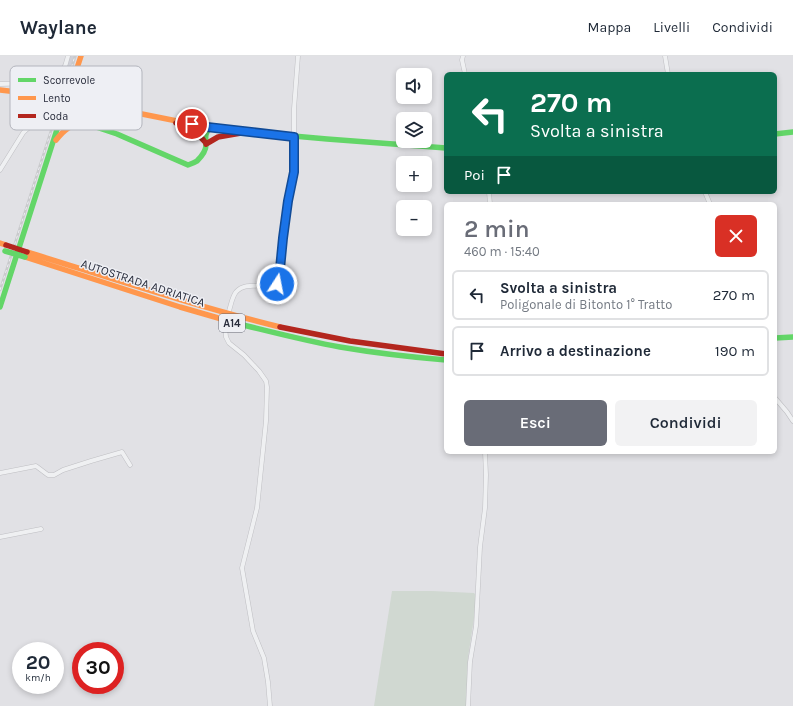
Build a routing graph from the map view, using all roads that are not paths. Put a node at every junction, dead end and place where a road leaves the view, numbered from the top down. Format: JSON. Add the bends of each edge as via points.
{"nodes":[{"id":1,"x":68,"y":56,"type":"edge"},
{"id":2,"x":81,"y":56,"type":"edge"},
{"id":3,"x":298,"y":56,"type":"edge"},
{"id":4,"x":463,"y":56,"type":"edge"},
{"id":5,"x":666,"y":56,"type":"edge"},
{"id":6,"x":65,"y":66,"type":"edge"},
{"id":7,"x":78,"y":66,"type":"edge"},
{"id":8,"x":465,"y":72,"type":"edge"},
{"id":9,"x":668,"y":72,"type":"edge"},
{"id":10,"x":0,"y":90,"type":"edge"},
{"id":11,"x":10,"y":91,"type":"edge"},
{"id":12,"x":142,"y":114,"type":"edge"},
{"id":13,"x":163,"y":118,"type":"junction"},
{"id":14,"x":210,"y":127,"type":"junction"},
{"id":15,"x":26,"y":130,"type":"edge"},
{"id":16,"x":57,"y":130,"type":"edge"},
{"id":17,"x":64,"y":130,"type":"edge"},
{"id":18,"x":104,"y":130,"type":"edge"},
{"id":19,"x":253,"y":132,"type":"junction"},
{"id":20,"x":793,"y":132,"type":"edge"},
{"id":21,"x":777,"y":134,"type":"edge"},
{"id":22,"x":294,"y":137,"type":"junction"},
{"id":23,"x":206,"y":144,"type":"junction"},
{"id":24,"x":52,"y":146,"type":"junction"},
{"id":25,"x":444,"y":148,"type":"edge"},
{"id":26,"x":0,"y":170,"type":"edge"},
{"id":27,"x":3,"y":247,"type":"edge"},
{"id":28,"x":26,"y":254,"type":"junction"},
{"id":29,"x":0,"y":308,"type":"edge"},
{"id":30,"x":229,"y":311,"type":"dead end"},
{"id":31,"x":225,"y":326,"type":"dead end"},
{"id":32,"x":793,"y":337,"type":"edge"},
{"id":33,"x":777,"y":338,"type":"edge"},
{"id":34,"x":793,"y":341,"type":"edge"},
{"id":35,"x":777,"y":343,"type":"edge"},
{"id":36,"x":444,"y":354,"type":"edge"},
{"id":37,"x":444,"y":360,"type":"edge"},
{"id":38,"x":777,"y":401,"type":"edge"},
{"id":39,"x":793,"y":421,"type":"edge"},
{"id":40,"x":485,"y":454,"type":"edge"},
{"id":41,"x":130,"y":465,"type":"dead end"},
{"id":42,"x":0,"y":473,"type":"edge"},
{"id":43,"x":41,"y":529,"type":"dead end"},
{"id":44,"x":0,"y":537,"type":"edge"},
{"id":45,"x":270,"y":706,"type":"edge"},
{"id":46,"x":468,"y":706,"type":"edge"}],
"edges":[{"from":1,"to":6,"type":"street"},
{"from":2,"to":7,"type":"main road"},
{"from":3,"to":22,"type":"street"},
{"from":4,"to":8,"type":"street"},
{"from":5,"to":9,"type":"street"},
{"from":10,"to":11,"type":"main road","bridge":true},
{"from":12,"to":13,"type":"main road","bridge":true},
{"from":13,"to":14,"type":"main road"},
{"from":13,"to":23,"type":"main road","via":[[192,130],[202,137]]},
{"from":14,"to":19,"type":"main road"},
{"from":14,"to":23,"type":"main road"},
{"from":15,"to":26,"type":"street"},
{"from":16,"to":24,"type":"main road"},
{"from":17,"to":24,"type":"main road"},
{"from":18,"to":23,"type":"main road","via":[[188,165],[196,162],[205,150]]},
{"from":19,"to":22,"type":"main road"},
{"from":19,"to":23,"type":"main road","via":[[224,135],[211,139]]},
{"from":20,"to":21,"type":"main road"},
{"from":22,"to":25,"type":"main road"},
{"from":22,"to":30,"type":"street","via":[[294,172],[279,279],[273,286],[244,286],[233,296]]},
{"from":24,"to":29,"type":"main road"},
{"from":27,"to":28,"type":"main road","name":"AUTOSTRADA ADRIATICA","number":"A14","bridge":true},
{"from":28,"to":36,"type":"main road","name":"AUTOSTRADA ADRIATICA","number":"A14","via":[[278,327],[361,344]]},
{"from":28,"to":37,"type":"main road","name":"AUTOSTRADA ADRIATICA","number":"A14","via":[[213,317],[260,330],[361,351]]},
{"from":31,"to":45,"type":"street","via":[[229,344],[259,371],[267,387],[257,508],[242,568],[253,631],[264,658]]},
{"from":32,"to":33,"type":"main road"},
{"from":34,"to":35,"type":"main road"},
{"from":38,"to":39,"type":"street"},
{"from":40,"to":46,"type":"street","via":[[485,508]]},
{"from":41,"to":42,"type":"street","via":[[122,452],[54,475],[48,475],[36,466]]},
{"from":43,"to":44,"type":"street"}]}
